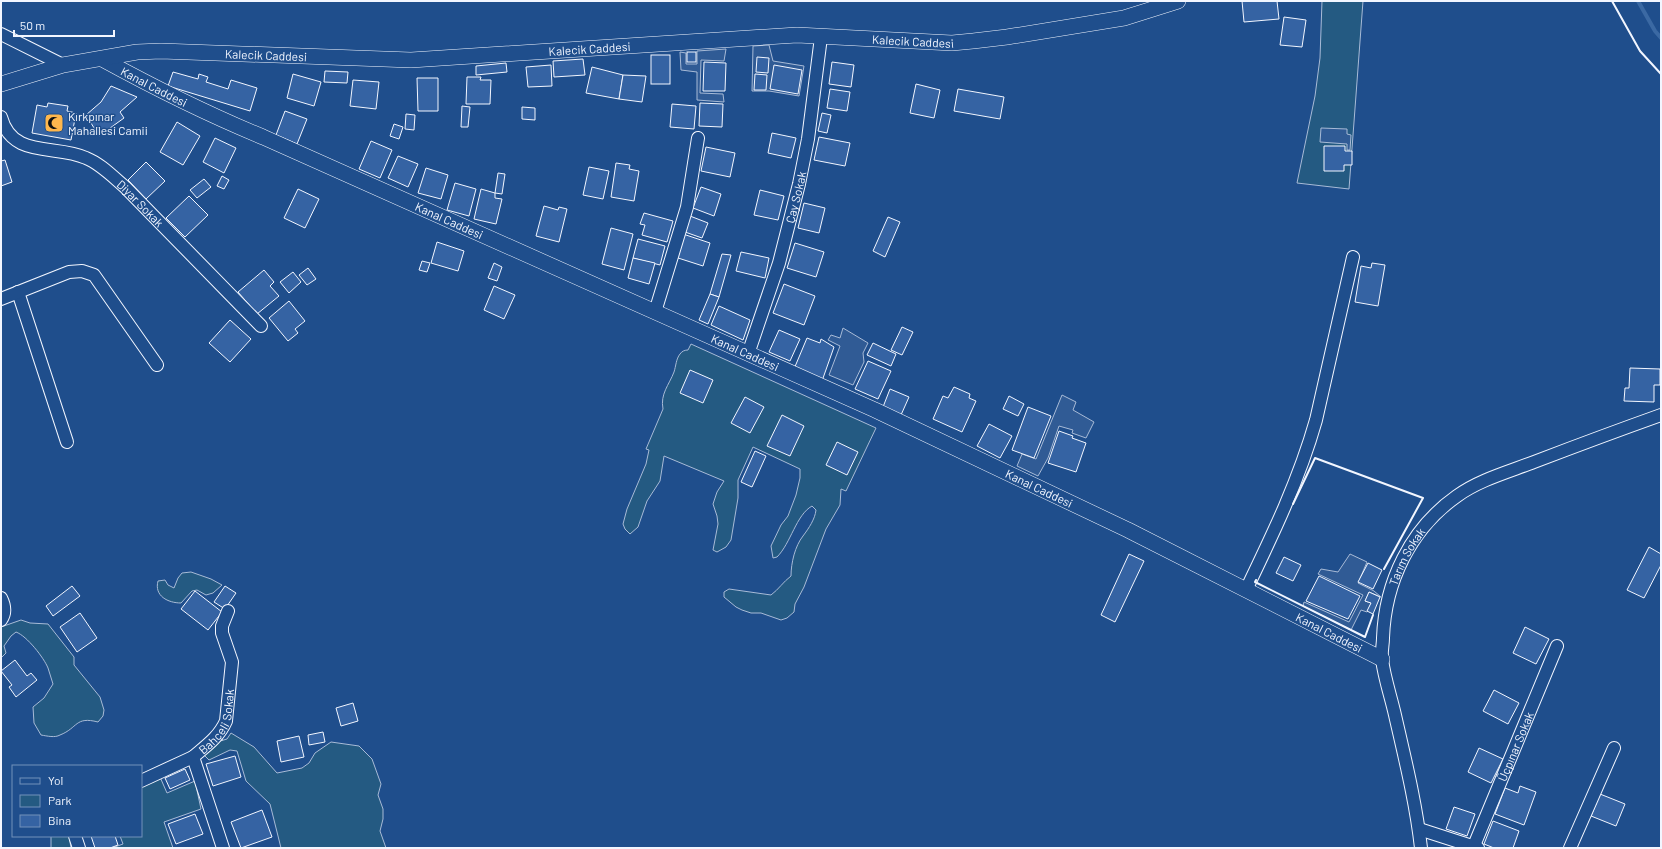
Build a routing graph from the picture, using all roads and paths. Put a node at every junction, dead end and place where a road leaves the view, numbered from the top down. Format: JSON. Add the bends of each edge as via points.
{"nodes":[{"id":1,"x":1178,"y":1,"type":"edge"},
{"id":2,"x":1,"y":34,"type":"edge"},
{"id":3,"x":821,"y":37,"type":"junction"},
{"id":4,"x":102,"y":58,"type":"junction"},
{"id":5,"x":63,"y":65,"type":"junction"},
{"id":6,"x":1,"y":84,"type":"edge"},
{"id":7,"x":1,"y":117,"type":"edge"},
{"id":8,"x":698,"y":138,"type":"dead end"},
{"id":9,"x":1353,"y":258,"type":"dead end"},
{"id":10,"x":18,"y":292,"type":"junction"},
{"id":11,"x":1,"y":299,"type":"edge"},
{"id":12,"x":655,"y":312,"type":"junction"},
{"id":13,"x":261,"y":326,"type":"dead end"},
{"id":14,"x":748,"y":354,"type":"junction"},
{"id":15,"x":157,"y":365,"type":"dead end"},
{"id":16,"x":1661,"y":415,"type":"edge"},
{"id":17,"x":67,"y":442,"type":"dead end"},
{"id":18,"x":1246,"y":590,"type":"junction"},
{"id":19,"x":1,"y":598,"type":"edge"},
{"id":20,"x":228,"y":611,"type":"dead end"},
{"id":21,"x":1,"y":620,"type":"edge"},
{"id":22,"x":1557,"y":646,"type":"dead end"},
{"id":23,"x":1382,"y":659,"type":"junction"},
{"id":24,"x":1614,"y":748,"type":"dead end"},
{"id":25,"x":193,"y":757,"type":"junction"},
{"id":26,"x":142,"y":781,"type":"edge"},
{"id":27,"x":1419,"y":830,"type":"junction"},
{"id":28,"x":75,"y":837,"type":"edge"},
{"id":29,"x":79,"y":848,"type":"edge"},
{"id":30,"x":223,"y":848,"type":"edge"},
{"id":31,"x":1421,"y":848,"type":"edge"},
{"id":32,"x":1475,"y":848,"type":"edge"},
{"id":33,"x":1570,"y":848,"type":"edge"}],
"edges":[{"from":1,"to":3,"type":"street","name":"Kalecik Caddesi","via":[[1124,18],[973,41],[952,43]]},
{"from":2,"to":5,"type":"street"},
{"from":3,"to":4,"type":"street","name":"Kalecik Caddesi","via":[[776,35],[720,41],[410,60],[161,51]]},
{"from":3,"to":14,"type":"street","name":"Çay Sokak","via":[[808,139],[799,184],[780,263]]},
{"from":4,"to":5,"type":"street","name":"Kalecik Caddesi"},
{"from":4,"to":12,"type":"street","name":"Kanal Caddesi","via":[[213,117]]},
{"from":5,"to":6,"type":"street","name":"Kalecik Caddesi"},
{"from":7,"to":13,"type":"street","name":"Diyar Sokak","via":[[3,126],[22,144],[87,158],[104,169],[125,187]]},
{"from":8,"to":12,"type":"street","via":[[687,207]]},
{"from":9,"to":18,"type":"street","via":[[1309,446],[1298,479]]},
{"from":10,"to":11,"type":"street"},
{"from":10,"to":15,"type":"street","via":[[68,272],[82,271],[94,275]]},
{"from":10,"to":17,"type":"street"},
{"from":12,"to":14,"type":"street","name":"Kanal Caddesi"},
{"from":14,"to":18,"type":"street","name":"Kanal Caddesi","via":[[875,410],[1107,520]]},
{"from":16,"to":23,"type":"street","name":"Tarım Sokak","via":[[1486,480],[1458,495],[1436,512],[1417,534],[1404,555],[1393,581],[1383,623]]},
{"from":18,"to":23,"type":"street","name":"Kanal Caddesi"},
{"from":19,"to":21,"type":"street","via":[[5,609]]},
{"from":20,"to":25,"type":"street","name":"Bahçeli Sokak","via":[[222,626],[232,662],[226,721],[216,738]]},
{"from":22,"to":32,"type":"street","name":"Üçpınar Sokak"},
{"from":23,"to":27,"type":"street","name":"Tarım Sokak"},
{"from":24,"to":33,"type":"street"},
{"from":25,"to":26,"type":"street"},
{"from":25,"to":30,"type":"street","name":"Bahçeli Sokak"},
{"from":27,"to":31,"type":"street","name":"Tarım Sokak"},
{"from":27,"to":32,"type":"street"},
{"from":28,"to":29,"type":"street"}]}
